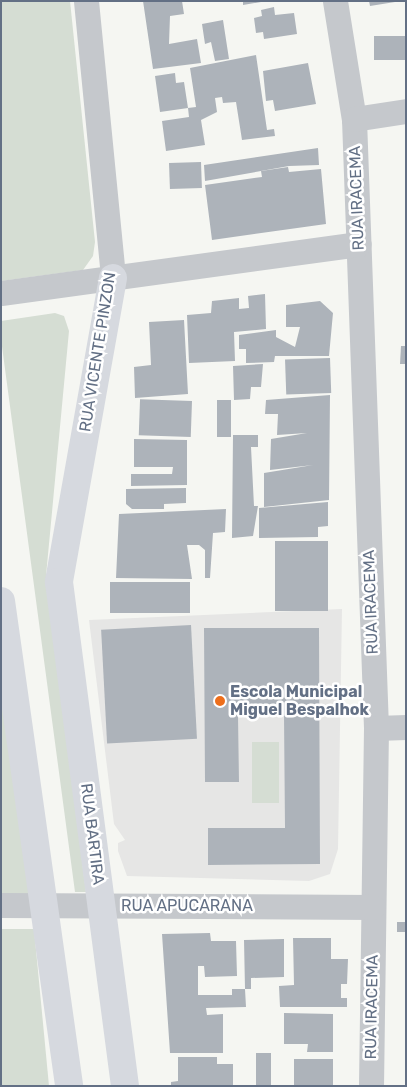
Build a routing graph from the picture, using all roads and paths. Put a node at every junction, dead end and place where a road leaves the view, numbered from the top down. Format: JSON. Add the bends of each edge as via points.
{"nodes":[{"id":1,"x":86,"y":1,"type":"edge"},
{"id":2,"x":335,"y":1,"type":"edge"},
{"id":3,"x":406,"y":111,"type":"edge"},
{"id":4,"x":354,"y":119,"type":"junction"},
{"id":5,"x":359,"y":244,"type":"junction"},
{"id":6,"x":112,"y":278,"type":"junction"},
{"id":7,"x":1,"y":293,"type":"edge"},
{"id":8,"x":60,"y":582,"type":"joint"},
{"id":9,"x":1,"y":601,"type":"edge"},
{"id":10,"x":406,"y":727,"type":"edge"},
{"id":11,"x":376,"y":728,"type":"junction"},
{"id":12,"x":1,"y":905,"type":"edge"},
{"id":13,"x":45,"y":905,"type":"junction"},
{"id":14,"x":102,"y":905,"type":"junction"},
{"id":15,"x":373,"y":907,"type":"junction"},
{"id":16,"x":69,"y":1086,"type":"edge"},
{"id":17,"x":125,"y":1086,"type":"edge"},
{"id":18,"x":371,"y":1086,"type":"edge"}],
"edges":[{"from":1,"to":6,"type":"street","name":"RUA VICENTE PINZON"},
{"from":2,"to":4,"type":"street","name":"RUA IRACEMA"},
{"from":3,"to":4,"type":"street"},
{"from":4,"to":5,"type":"street","name":"RUA IRACEMA"},
{"from":5,"to":6,"type":"street"},
{"from":5,"to":11,"type":"street","name":"RUA IRACEMA"},
{"from":6,"to":7,"type":"street"},
{"from":6,"to":8,"type":"street","name":"RUA VICENTE PINZON"},
{"from":8,"to":14,"type":"street","name":"RUA BARTIRA"},
{"from":9,"to":13,"type":"street"},
{"from":10,"to":11,"type":"street"},
{"from":11,"to":15,"type":"street","name":"RUA IRACEMA"},
{"from":12,"to":13,"type":"street","name":"RUA APUCARANA"},
{"from":13,"to":14,"type":"street","name":"RUA APUCARANA"},
{"from":13,"to":16,"type":"street"},
{"from":14,"to":15,"type":"street","name":"RUA APUCARANA"},
{"from":14,"to":17,"type":"street","name":"RUA BARTIRA"},
{"from":15,"to":18,"type":"street","name":"RUA IRACEMA"}]}
